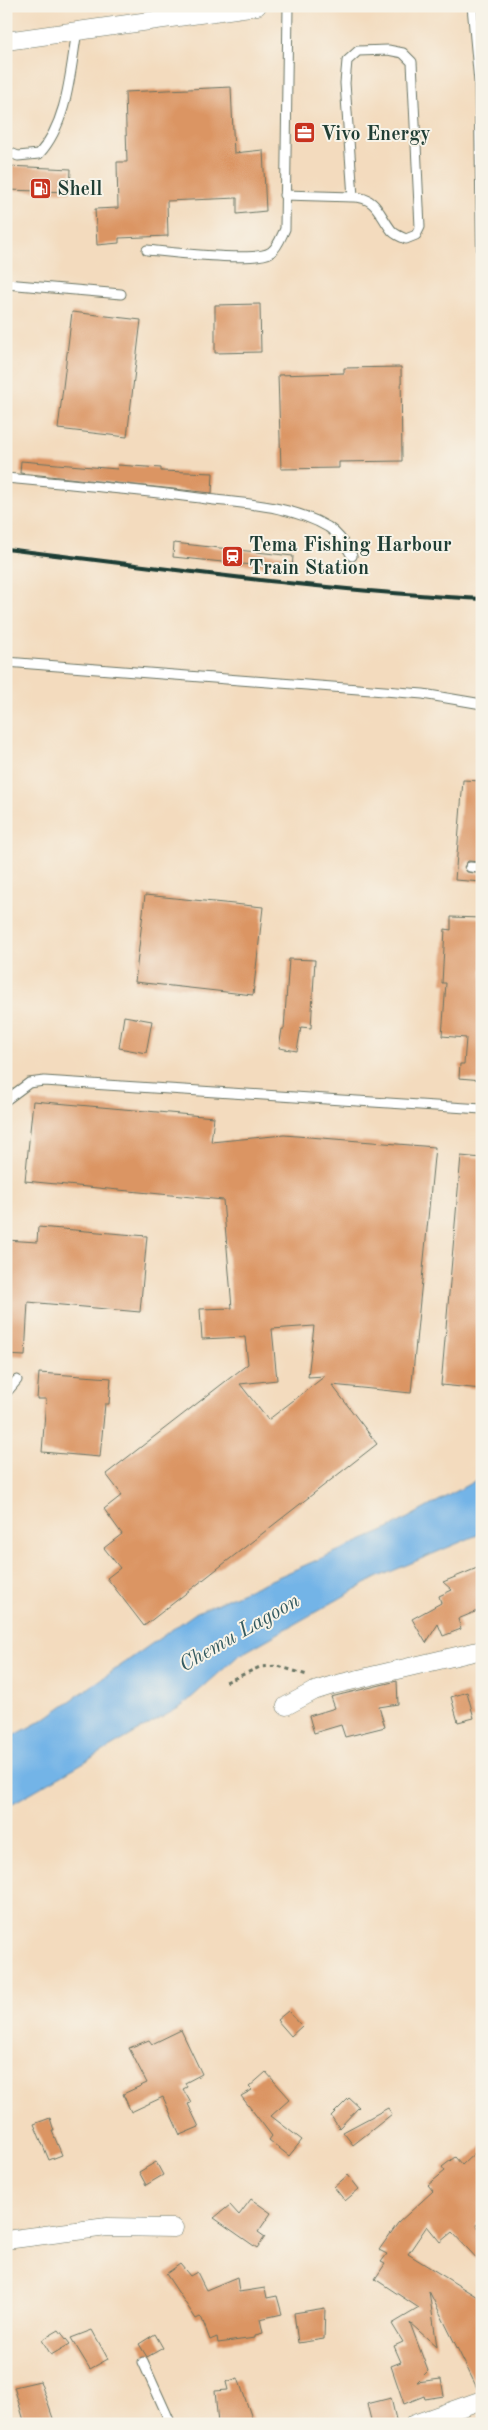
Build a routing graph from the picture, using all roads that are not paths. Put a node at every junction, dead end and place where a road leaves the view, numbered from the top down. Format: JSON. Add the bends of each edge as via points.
{"nodes":[{"id":1,"x":257,"y":6,"type":"edge"},
{"id":2,"x":288,"y":6,"type":"edge"},
{"id":3,"x":472,"y":6,"type":"edge"},
{"id":4,"x":77,"y":31,"type":"junction"},
{"id":5,"x":6,"y":41,"type":"edge"},
{"id":6,"x":6,"y":151,"type":"edge"},
{"id":7,"x":284,"y":195,"type":"junction"},
{"id":8,"x":353,"y":197,"type":"junction"},
{"id":9,"x":147,"y":250,"type":"dead end"},
{"id":10,"x":6,"y":284,"type":"edge"},
{"id":11,"x":482,"y":285,"type":"edge"},
{"id":12,"x":121,"y":294,"type":"dead end"},
{"id":13,"x":6,"y":478,"type":"edge"},
{"id":14,"x":352,"y":556,"type":"dead end"},
{"id":15,"x":6,"y":662,"type":"edge"},
{"id":16,"x":482,"y":704,"type":"edge"},
{"id":17,"x":470,"y":867,"type":"dead end"},
{"id":18,"x":482,"y":868,"type":"edge"},
{"id":19,"x":6,"y":1100,"type":"edge"},
{"id":20,"x":482,"y":1109,"type":"edge"},
{"id":21,"x":16,"y":1380,"type":"dead end"},
{"id":22,"x":6,"y":1392,"type":"edge"},
{"id":23,"x":482,"y":1650,"type":"edge"},
{"id":24,"x":286,"y":1706,"type":"dead end"},
{"id":25,"x":174,"y":2228,"type":"dead end"},
{"id":26,"x":6,"y":2240,"type":"edge"},
{"id":27,"x":143,"y":2362,"type":"dead end"},
{"id":28,"x":482,"y":2400,"type":"edge"},
{"id":29,"x":171,"y":2424,"type":"edge"},
{"id":30,"x":414,"y":2424,"type":"edge"}],
"edges":[{"from":1,"to":4,"type":"street"},
{"from":2,"to":7,"type":"lane"},
{"from":3,"to":11,"type":"lane","via":[[479,82]]},
{"from":4,"to":5,"type":"street"},
{"from":4,"to":6,"type":"lane","via":[[65,101],[52,140],[39,154],[18,156]]},
{"from":7,"to":8,"type":"lane"},
{"from":7,"to":9,"type":"lane","via":[[285,229],[270,253],[250,257]]},
{"from":8,"to":8,"type":"lane","via":[[373,202],[393,232],[406,239],[416,235],[420,227],[412,62],[403,53],[358,51],[347,61],[345,83]]},
{"from":10,"to":12,"type":"lane"},
{"from":13,"to":14,"type":"lane","via":[[158,492],[298,513],[330,528]]},
{"from":15,"to":16,"type":"lane","via":[[423,694]]},
{"from":17,"to":18,"type":"lane"},
{"from":19,"to":20,"type":"lane","via":[[29,1083],[44,1081]]},
{"from":21,"to":22,"type":"lane"},
{"from":23,"to":24,"type":"street","via":[[333,1685]]},
{"from":25,"to":26,"type":"street","via":[[107,2227]]},
{"from":27,"to":29,"type":"lane"},
{"from":28,"to":30,"type":"street"}]}
